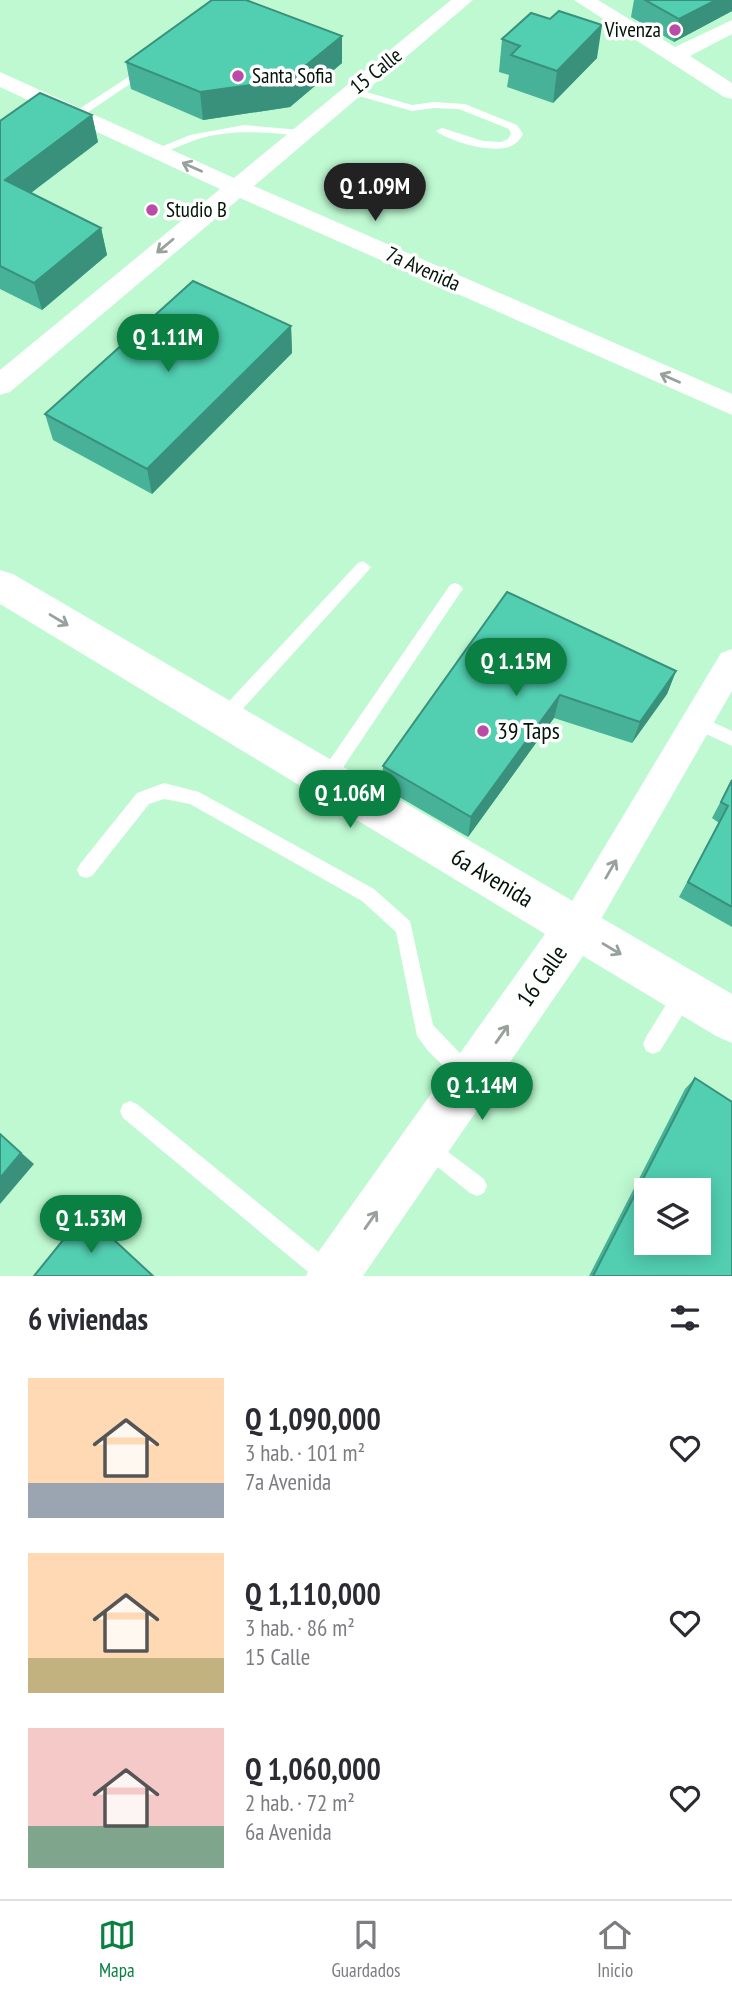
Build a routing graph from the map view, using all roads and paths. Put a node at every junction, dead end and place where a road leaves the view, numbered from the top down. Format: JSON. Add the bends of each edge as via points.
{"nodes":[{"id":1,"x":463,"y":0,"type":"edge"},
{"id":2,"x":584,"y":0,"type":"edge"},
{"id":3,"x":732,"y":26,"type":"edge"},
{"id":4,"x":674,"y":56,"type":"junction"},
{"id":5,"x":158,"y":61,"type":"edge"},
{"id":6,"x":0,"y":79,"type":"edge"},
{"id":7,"x":352,"y":91,"type":"junction"},
{"id":8,"x":732,"y":92,"type":"edge"},
{"id":9,"x":77,"y":115,"type":"junction"},
{"id":10,"x":442,"y":131,"type":"dead end"},
{"id":11,"x":301,"y":133,"type":"junction"},
{"id":12,"x":157,"y":151,"type":"junction"},
{"id":13,"x":235,"y":187,"type":"junction"},
{"id":14,"x":0,"y":385,"type":"edge"},
{"id":15,"x":732,"y":405,"type":"edge"},
{"id":16,"x":363,"y":567,"type":"dead end"},
{"id":17,"x":0,"y":585,"type":"edge"},
{"id":18,"x":455,"y":589,"type":"dead end"},
{"id":19,"x":732,"y":662,"type":"edge"},
{"id":20,"x":224,"y":718,"type":"junction"},
{"id":21,"x":697,"y":722,"type":"junction"},
{"id":22,"x":732,"y":739,"type":"edge"},
{"id":23,"x":326,"y":779,"type":"junction"},
{"id":24,"x":86,"y":870,"type":"dead end"},
{"id":25,"x":576,"y":928,"type":"junction"},
{"id":26,"x":685,"y":992,"type":"junction"},
{"id":27,"x":732,"y":1020,"type":"edge"},
{"id":28,"x":653,"y":1044,"type":"dead end"},
{"id":29,"x":470,"y":1079,"type":"junction"},
{"id":30,"x":130,"y":1111,"type":"dead end"},
{"id":31,"x":424,"y":1144,"type":"junction"},
{"id":32,"x":477,"y":1186,"type":"dead end"},
{"id":33,"x":331,"y":1276,"type":"edge"}],
"edges":[{"from":1,"to":7,"type":"street","name":"15 Calle"},
{"from":2,"to":4,"type":"street"},
{"from":3,"to":4,"type":"street"},
{"from":4,"to":8,"type":"street"},
{"from":5,"to":9,"type":"lane"},
{"from":6,"to":9,"type":"street","name":"7a Avenida"},
{"from":7,"to":10,"type":"lane","via":[[412,108],[461,106],[513,127],[517,134],[515,140],[493,145]]},
{"from":7,"to":11,"type":"street","name":"15 Calle"},
{"from":9,"to":12,"type":"street","name":"7a Avenida"},
{"from":11,"to":12,"type":"lane","via":[[249,127],[219,130]]},
{"from":11,"to":13,"type":"street","name":"15 Calle"},
{"from":13,"to":12,"type":"street","name":"7a Avenida","one_way":true},
{"from":13,"to":14,"type":"street","name":"15 Calle","one_way":true},
{"from":15,"to":13,"type":"street","name":"7a Avenida","one_way":true},
{"from":16,"to":20,"type":"lane"},
{"from":17,"to":20,"type":"street","name":"6a Avenida","one_way":true},
{"from":18,"to":23,"type":"lane"},
{"from":19,"to":21,"type":"street","name":"16 Calle"},
{"from":20,"to":23,"type":"street","name":"6a Avenida"},
{"from":21,"to":22,"type":"lane"},
{"from":25,"to":21,"type":"street","name":"16 Calle","one_way":true},
{"from":23,"to":25,"type":"street","name":"6a Avenida"},
{"from":24,"to":29,"type":"lane","via":[[143,799],[164,791],[193,797],[368,895],[404,927],[424,1029]]},
{"from":25,"to":26,"type":"street","name":"6a Avenida","one_way":true},
{"from":29,"to":25,"type":"street","name":"16 Calle","one_way":true},
{"from":26,"to":27,"type":"street","name":"6a Avenida"},
{"from":26,"to":28,"type":"lane"},
{"from":29,"to":31,"type":"street","name":"16 Calle"},
{"from":30,"to":33,"type":"lane"},
{"from":31,"to":32,"type":"lane"},
{"from":33,"to":31,"type":"street","name":"16 Calle","one_way":true}]}
